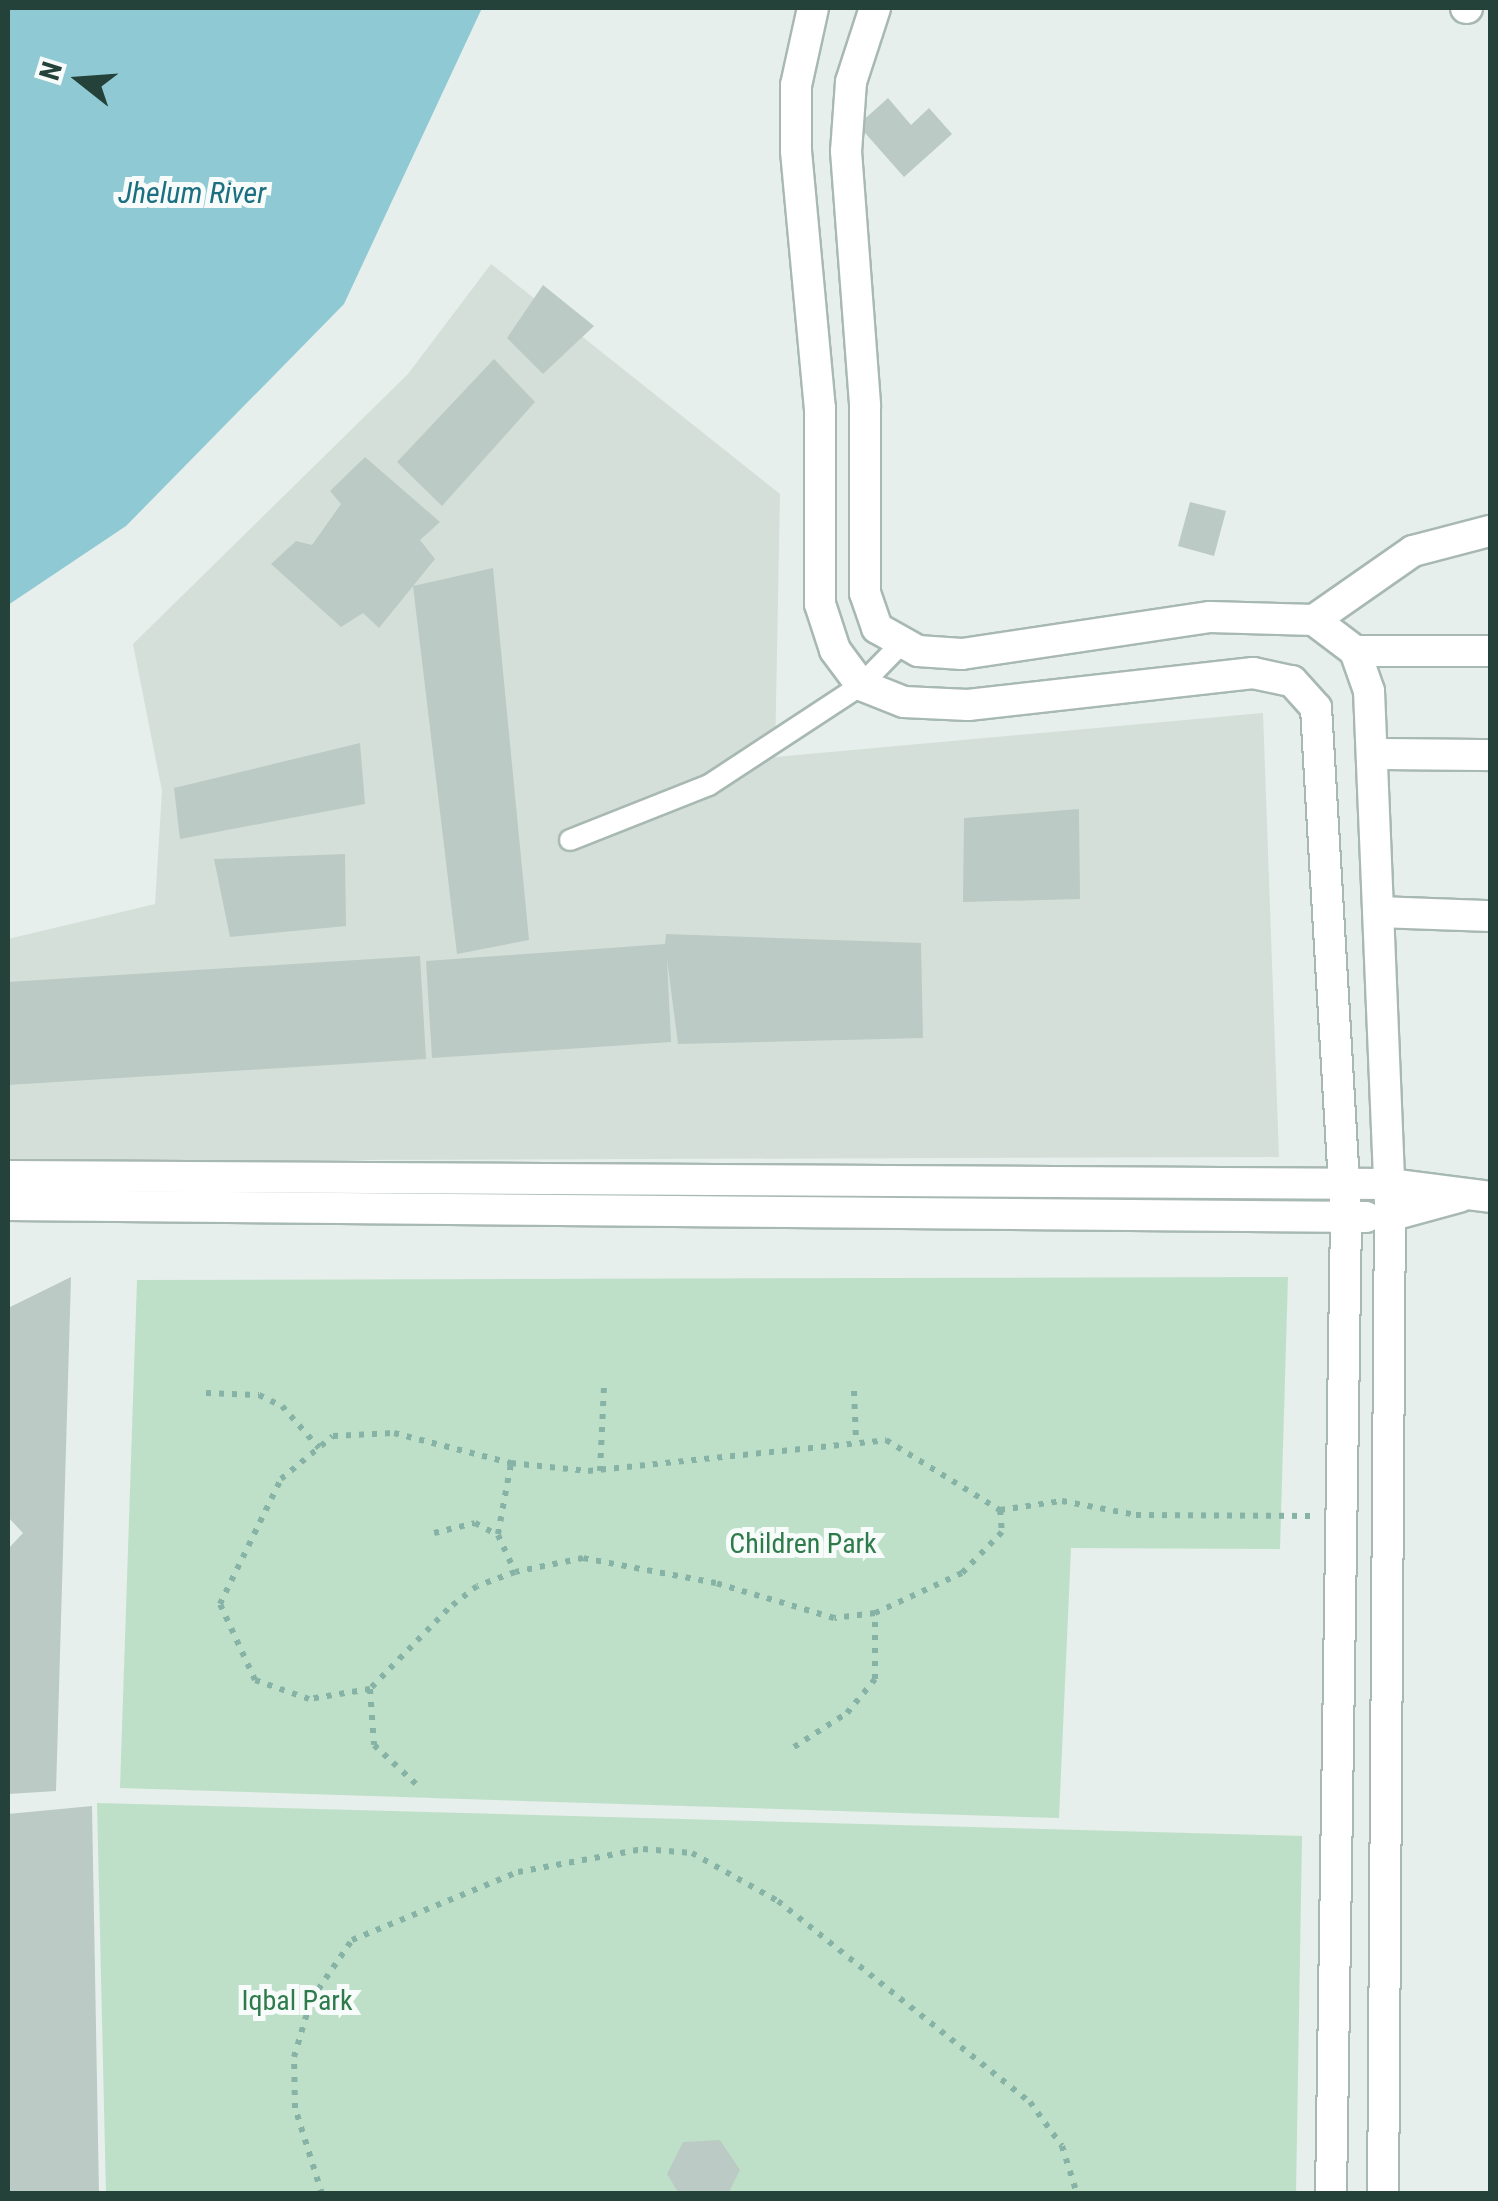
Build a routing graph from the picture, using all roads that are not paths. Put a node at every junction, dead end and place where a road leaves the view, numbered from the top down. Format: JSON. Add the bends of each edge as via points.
{"nodes":[{"id":1,"x":813,"y":8,"type":"edge"},
{"id":2,"x":867,"y":10,"type":"edge"},
{"id":3,"x":1490,"y":532,"type":"edge"},
{"id":4,"x":1314,"y":620,"type":"junction"},
{"id":5,"x":902,"y":643,"type":"junction"},
{"id":6,"x":1355,"y":651,"type":"junction"},
{"id":7,"x":1490,"y":651,"type":"edge"},
{"id":8,"x":861,"y":686,"type":"junction"},
{"id":9,"x":1374,"y":754,"type":"junction"},
{"id":10,"x":1490,"y":755,"type":"edge"},
{"id":11,"x":570,"y":840,"type":"dead end"},
{"id":12,"x":1379,"y":912,"type":"junction"},
{"id":13,"x":1490,"y":916,"type":"edge"},
{"id":14,"x":8,"y":1176,"type":"edge"},
{"id":15,"x":1389,"y":1184,"type":"junction"},
{"id":16,"x":1346,"y":1186,"type":"junction"},
{"id":17,"x":1459,"y":1197,"type":"junction"},
{"id":18,"x":1490,"y":1197,"type":"edge"},
{"id":19,"x":8,"y":1205,"type":"edge"},
{"id":20,"x":1389,"y":1216,"type":"junction"},
{"id":21,"x":1346,"y":1218,"type":"junction"},
{"id":22,"x":1330,"y":2194,"type":"edge"},
{"id":23,"x":1384,"y":2194,"type":"edge"}],
"edges":[{"from":1,"to":8,"type":"main road","via":[[796,85],[796,151],[820,408],[820,604],[835,650]]},
{"from":2,"to":5,"type":"main road","via":[[851,82],[846,150],[865,406],[865,593],[877,628]]},
{"from":3,"to":4,"type":"main road","via":[[1413,551]]},
{"from":4,"to":5,"type":"main road","via":[[1210,617],[962,654]]},
{"from":4,"to":6,"type":"main road"},
{"from":5,"to":8,"type":"lane"},
{"from":6,"to":7,"type":"main road"},
{"from":6,"to":9,"type":"main road","via":[[1369,691]]},
{"from":8,"to":11,"type":"lane","via":[[708,784]]},
{"from":8,"to":16,"type":"main road","via":[[904,702],[968,706],[1252,673],[1292,681],[1316,708]]},
{"from":9,"to":10,"type":"main road"},
{"from":9,"to":12,"type":"main road"},
{"from":12,"to":13,"type":"main road"},
{"from":12,"to":15,"type":"main road"},
{"from":14,"to":16,"type":"main road"},
{"from":15,"to":16,"type":"main road"},
{"from":15,"to":17,"type":"main road","via":[[1430,1185]]},
{"from":15,"to":20,"type":"main road"},
{"from":16,"to":21,"type":"main road"},
{"from":17,"to":18,"type":"main road"},
{"from":17,"to":20,"type":"main road","via":[[1432,1210]]},
{"from":19,"to":21,"type":"main road"},
{"from":20,"to":21,"type":"main road"},
{"from":20,"to":23,"type":"main road"},
{"from":21,"to":22,"type":"main road"}]}
